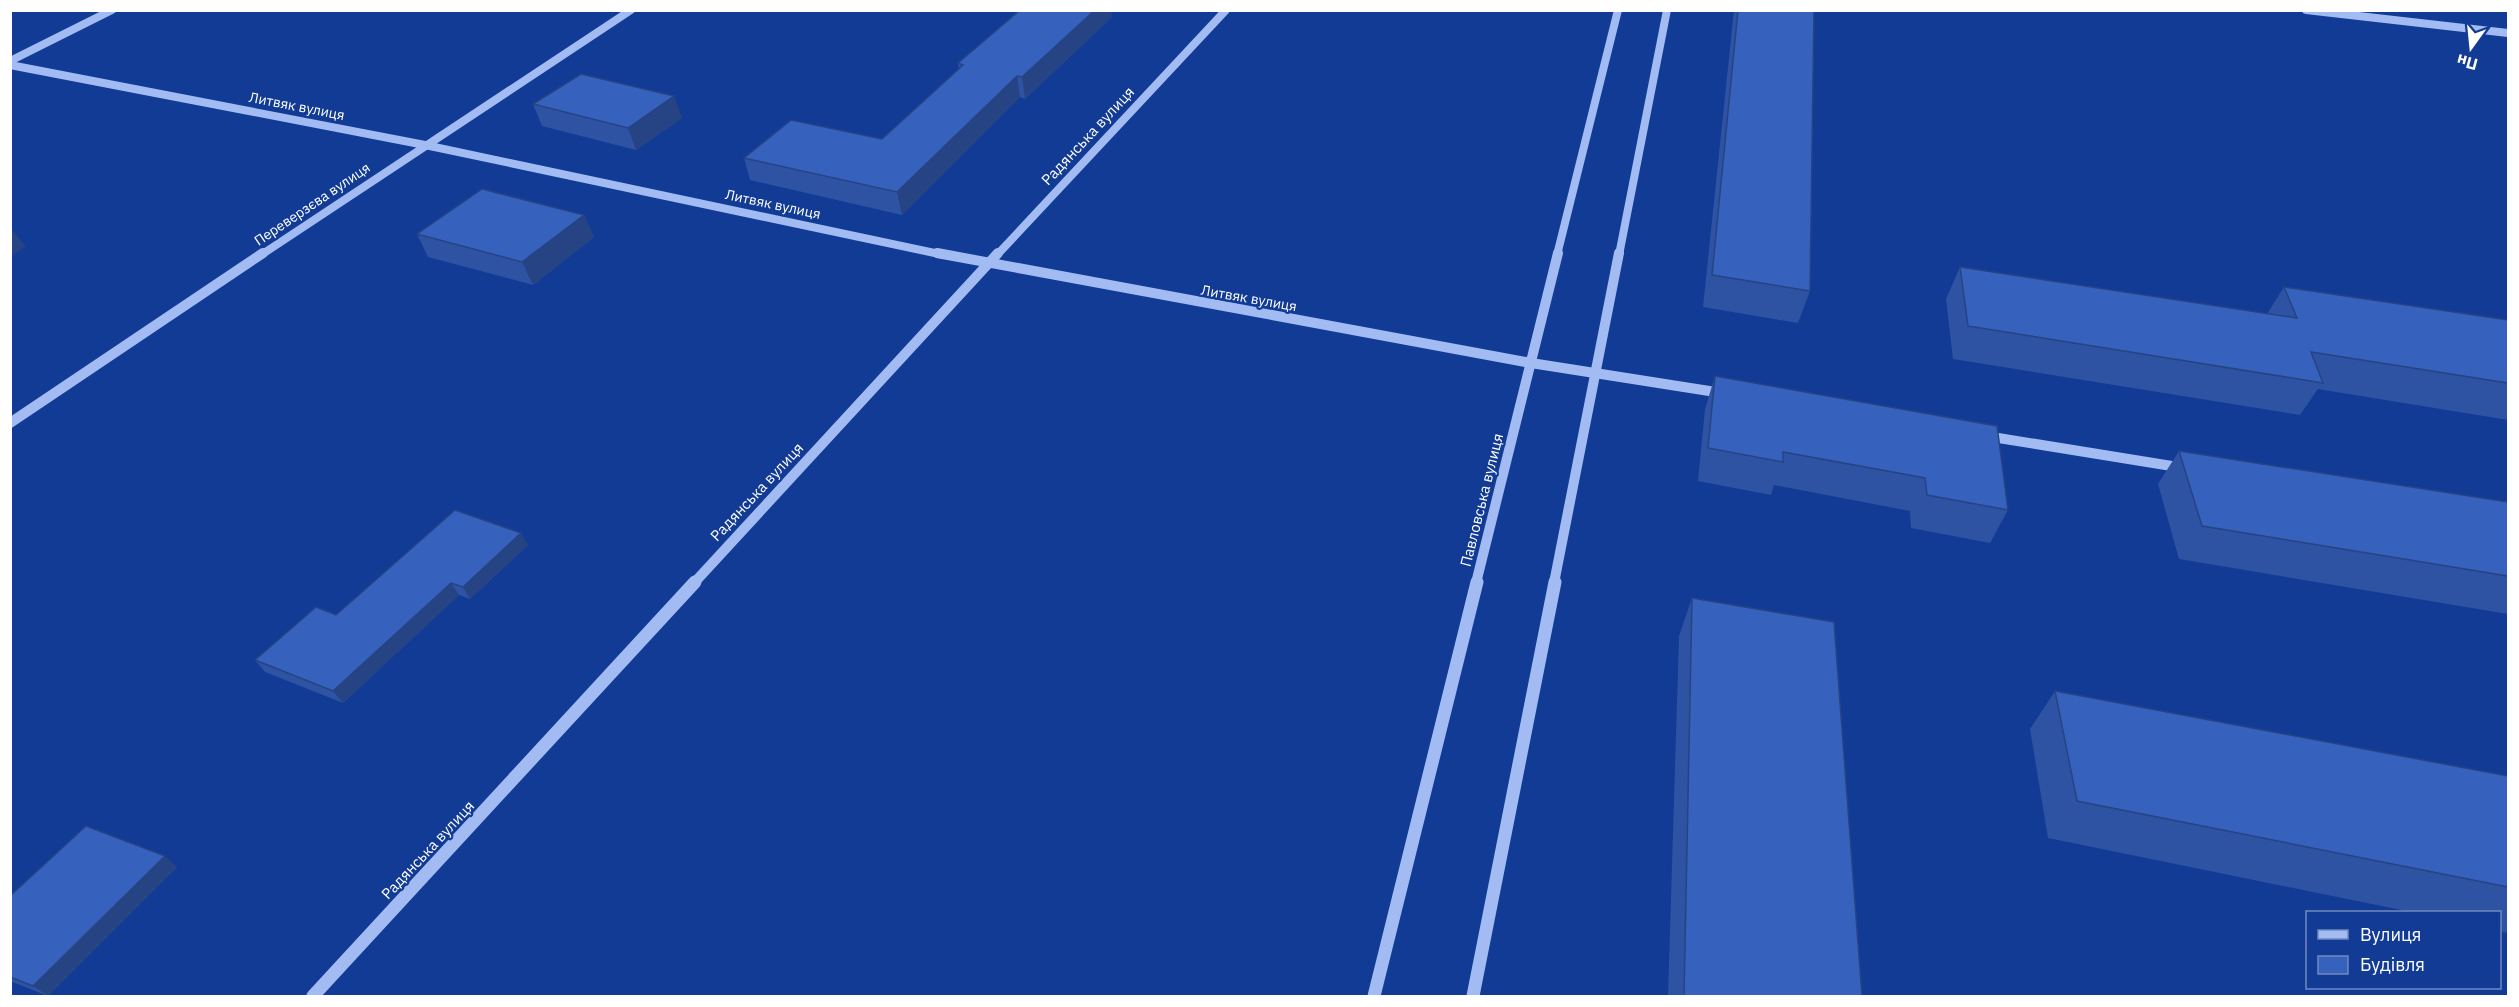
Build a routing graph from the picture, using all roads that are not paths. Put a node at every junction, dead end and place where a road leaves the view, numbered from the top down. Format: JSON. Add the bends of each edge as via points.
{"nodes":[{"id":1,"x":112,"y":10,"type":"edge"},
{"id":2,"x":631,"y":10,"type":"edge"},
{"id":3,"x":1226,"y":10,"type":"edge"},
{"id":4,"x":1618,"y":10,"type":"edge"},
{"id":5,"x":1667,"y":10,"type":"edge"},
{"id":6,"x":2306,"y":10,"type":"edge"},
{"id":7,"x":2508,"y":33,"type":"edge"},
{"id":8,"x":10,"y":63,"type":"edge"},
{"id":9,"x":425,"y":145,"type":"junction"},
{"id":10,"x":988,"y":264,"type":"junction"},
{"id":11,"x":1531,"y":363,"type":"junction"},
{"id":12,"x":1596,"y":373,"type":"junction"},
{"id":13,"x":1738,"y":396,"type":"edge"},
{"id":14,"x":10,"y":423,"type":"edge"},
{"id":15,"x":1976,"y":434,"type":"edge"},
{"id":16,"x":2200,"y":470,"type":"edge"},
{"id":17,"x":313,"y":996,"type":"edge"},
{"id":18,"x":1374,"y":996,"type":"edge"},
{"id":19,"x":1473,"y":996,"type":"edge"}],
"edges":[{"from":1,"to":8,"type":"street"},
{"from":2,"to":9,"type":"street","name":"Переверзєва вулиця"},
{"from":3,"to":10,"type":"street","name":"Радянська вулиця"},
{"from":4,"to":11,"type":"street","name":"Павловська вулиця"},
{"from":5,"to":12,"type":"street"},
{"from":6,"to":7,"type":"street"},
{"from":8,"to":9,"type":"street","name":"Литвяк вулиця"},
{"from":9,"to":10,"type":"street","name":"Литвяк вулиця"},
{"from":9,"to":14,"type":"street","name":"Переверзєва вулиця"},
{"from":10,"to":11,"type":"street","name":"Литвяк вулиця"},
{"from":10,"to":17,"type":"street","name":"Радянська вулиця"},
{"from":11,"to":12,"type":"street","name":"Литвяк вулиця"},
{"from":11,"to":18,"type":"street","name":"Павловська вулиця"},
{"from":12,"to":13,"type":"street","name":"Литвяк вулиця"},
{"from":12,"to":19,"type":"street"},
{"from":15,"to":16,"type":"street"}]}
